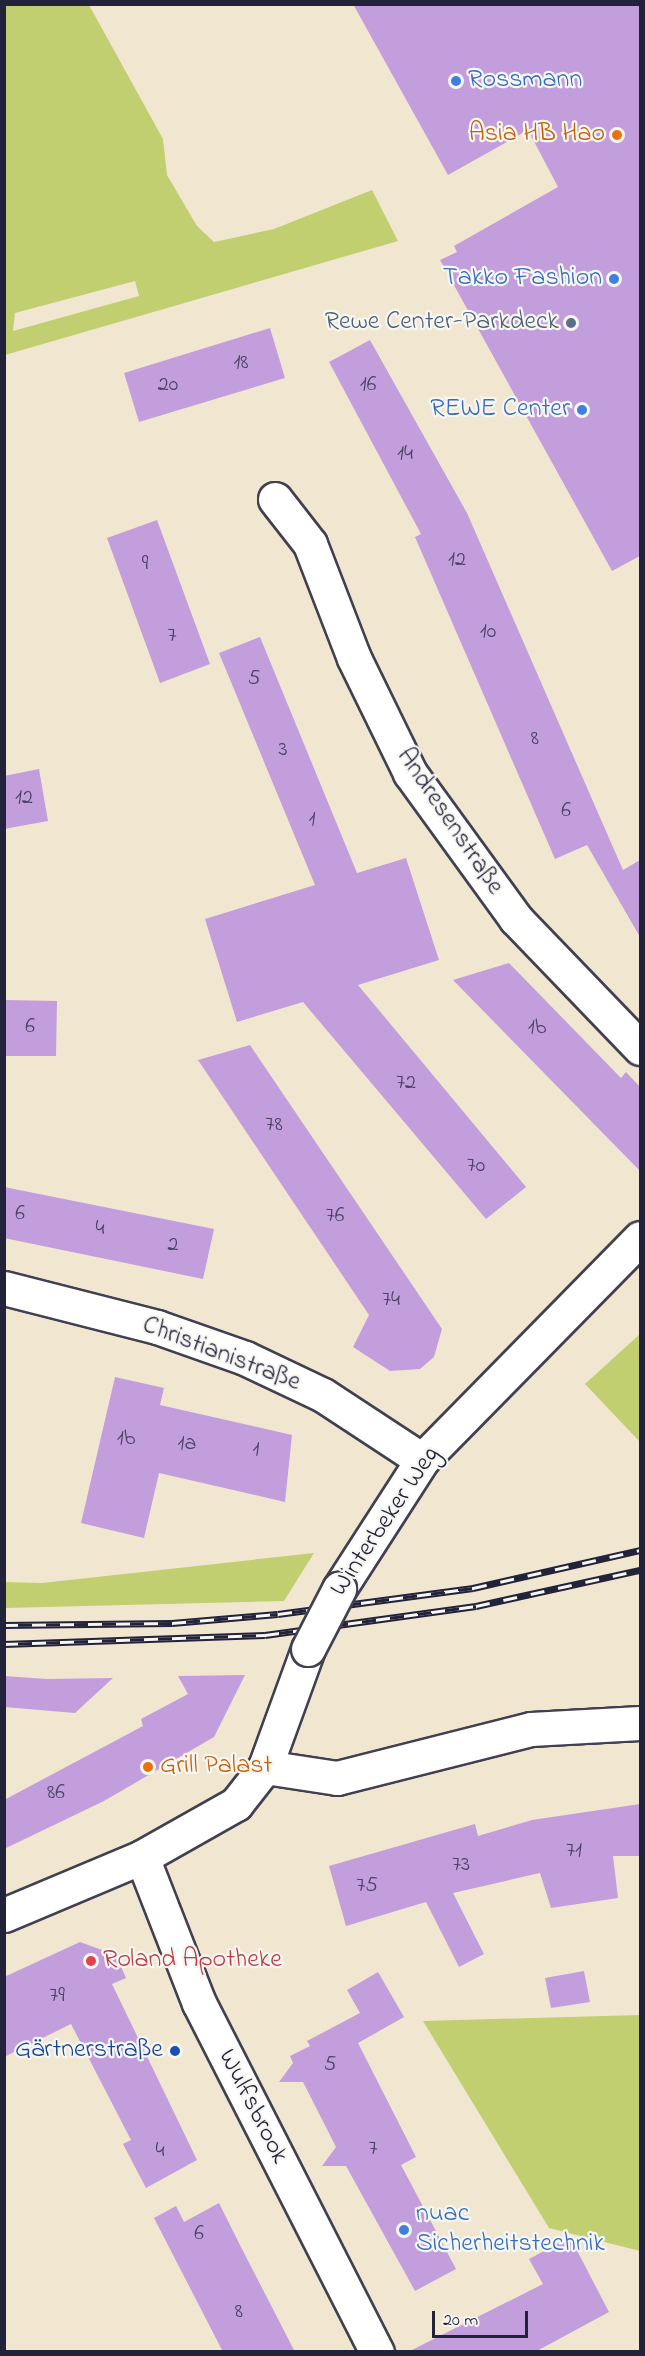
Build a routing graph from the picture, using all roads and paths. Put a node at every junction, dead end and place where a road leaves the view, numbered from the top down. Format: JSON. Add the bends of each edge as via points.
{"nodes":[{"id":1,"x":275,"y":499,"type":"dead end"},
{"id":2,"x":640,"y":1048,"type":"edge"},
{"id":3,"x":640,"y":1238,"type":"edge"},
{"id":4,"x":4,"y":1288,"type":"edge"},
{"id":5,"x":422,"y":1460,"type":"junction"},
{"id":6,"x":640,"y":1723,"type":"edge"},
{"id":7,"x":265,"y":1767,"type":"junction"},
{"id":8,"x":142,"y":1857,"type":"junction"},
{"id":9,"x":4,"y":1915,"type":"edge"},
{"id":10,"x":377,"y":2352,"type":"edge"}],
"edges":[{"from":1,"to":2,"type":"street","name":"Andresenstraße","via":[[310,544],[354,658],[410,773],[516,919]]},
{"from":3,"to":5,"type":"street","name":"Winterbeker Weg"},
{"from":4,"to":5,"type":"street","name":"Christianistraße","via":[[157,1327],[245,1358],[323,1395]]},
{"from":5,"to":7,"type":"street","name":"Winterbeker Weg","bridge":true,"via":[[339,1589],[308,1649]]},
{"from":6,"to":7,"type":"street","via":[[531,1729],[337,1778]]},
{"from":7,"to":8,"type":"street","name":"Winterbeker Weg","via":[[236,1804]]},
{"from":8,"to":9,"type":"street","name":"Winterbeker Weg"},
{"from":8,"to":10,"type":"street","name":"Wulfsbrook","via":[[199,2003]]}]}
